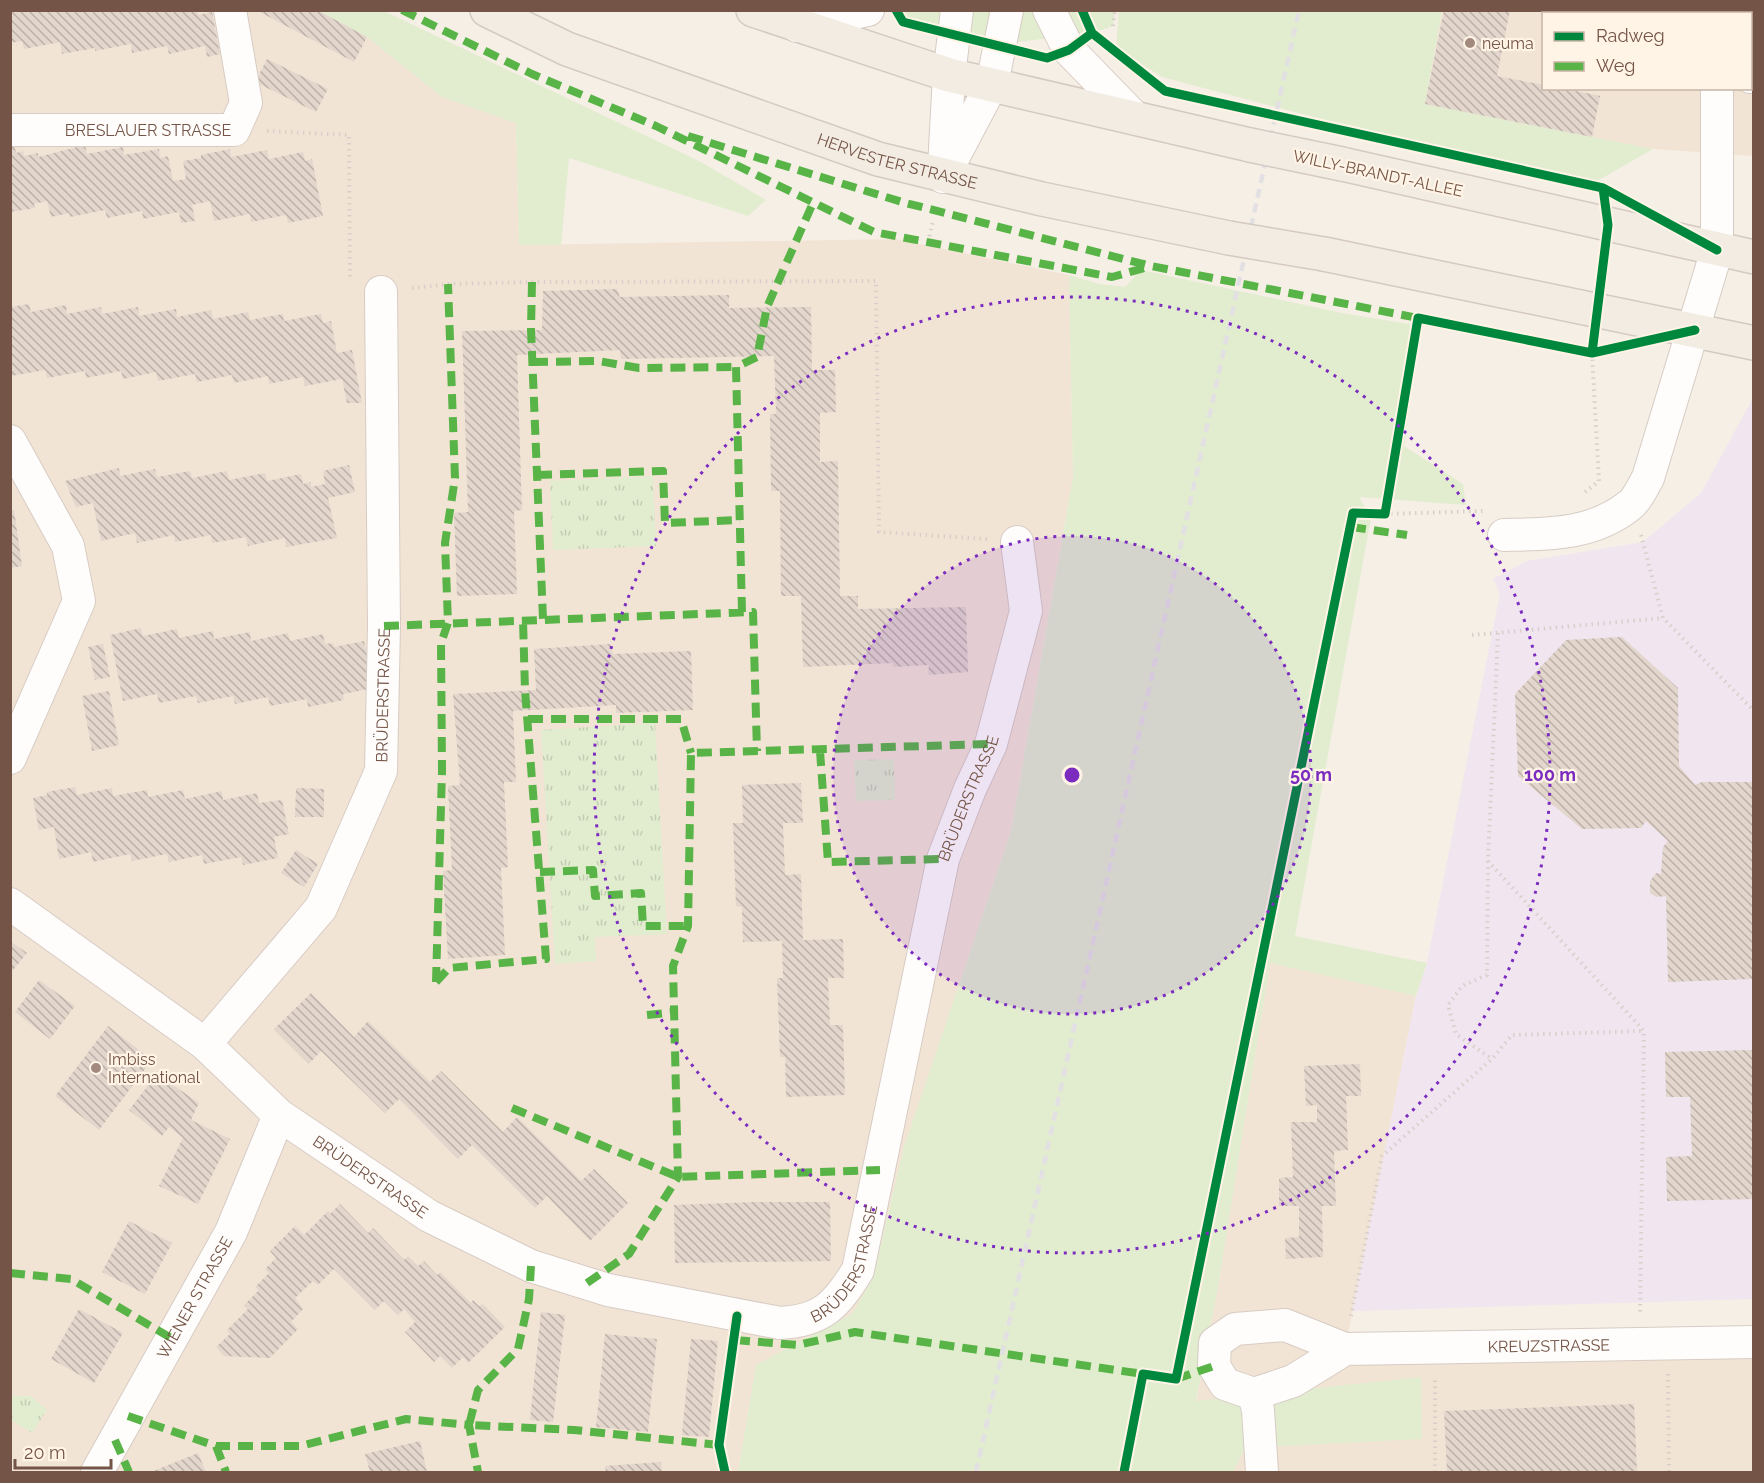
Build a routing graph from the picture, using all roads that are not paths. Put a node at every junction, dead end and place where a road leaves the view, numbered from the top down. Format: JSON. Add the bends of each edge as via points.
{"nodes":[{"id":1,"x":230,"y":10,"type":"edge"},
{"id":2,"x":487,"y":10,"type":"edge"},
{"id":3,"x":753,"y":10,"type":"edge"},
{"id":4,"x":868,"y":10,"type":"edge"},
{"id":5,"x":957,"y":10,"type":"edge"},
{"id":6,"x":1007,"y":10,"type":"edge"},
{"id":7,"x":1049,"y":10,"type":"edge"},
{"id":8,"x":797,"y":26,"type":"junction"},
{"id":9,"x":949,"y":75,"type":"junction"},
{"id":10,"x":992,"y":84,"type":"junction"},
{"id":11,"x":1717,"y":90,"type":"edge"},
{"id":12,"x":1135,"y":118,"type":"junction"},
{"id":13,"x":10,"y":130,"type":"edge"},
{"id":14,"x":943,"y":177,"type":"junction"},
{"id":15,"x":1717,"y":250,"type":"junction"},
{"id":16,"x":1754,"y":257,"type":"edge"},
{"id":17,"x":381,"y":292,"type":"road end"},
{"id":18,"x":1695,"y":330,"type":"junction"},
{"id":19,"x":1754,"y":343,"type":"edge"},
{"id":20,"x":10,"y":441,"type":"edge"},
{"id":21,"x":1504,"y":536,"type":"dead end"},
{"id":22,"x":1017,"y":542,"type":"road end"},
{"id":23,"x":10,"y":758,"type":"edge"},
{"id":24,"x":10,"y":904,"type":"edge"},
{"id":25,"x":205,"y":1044,"type":"junction"},
{"id":26,"x":279,"y":1115,"type":"junction"},
{"id":27,"x":1754,"y":1342,"type":"edge"},
{"id":28,"x":1345,"y":1349,"type":"junction"},
{"id":29,"x":1254,"y":1394,"type":"junction"},
{"id":30,"x":97,"y":1473,"type":"edge"},
{"id":31,"x":1262,"y":1473,"type":"edge"}],
"edges":[{"from":1,"to":13,"type":"street","name":"BRESLAUER STRASSE","via":[[246,103],[234,130]]},
{"from":2,"to":14,"type":"main road","name":"HERVESTER STRASSE","via":[[567,49],[878,159]]},
{"from":3,"to":8,"type":"main road"},
{"from":4,"to":8,"type":"street"},
{"from":5,"to":9,"type":"street"},
{"from":6,"to":10,"type":"street"},
{"from":7,"to":12,"type":"street","via":[[1069,50]]},
{"from":8,"to":9,"type":"main road"},
{"from":9,"to":10,"type":"main road"},
{"from":9,"to":14,"type":"street"},
{"from":10,"to":12,"type":"main road","name":"WILLY-BRANDT-ALLEE"},
{"from":10,"to":14,"type":"street"},
{"from":11,"to":15,"type":"street"},
{"from":12,"to":15,"type":"main road","name":"WILLY-BRANDT-ALLEE","bridge":true},
{"from":14,"to":18,"type":"main road","name":"HERVESTER STRASSE","bridge":true},
{"from":15,"to":16,"type":"main road","name":"WILLY-BRANDT-ALLEE"},
{"from":15,"to":18,"type":"street"},
{"from":17,"to":25,"type":"street","name":"BRÜDERSTRASSE","via":[[381,771],[321,908]]},
{"from":18,"to":19,"type":"main road"},
{"from":18,"to":21,"type":"street","via":[[1648,478],[1632,504],[1600,524],[1567,533]]},
{"from":20,"to":23,"type":"street","via":[[68,546],[79,601]]},
{"from":22,"to":26,"type":"street","name":"BRÜDERSTRASSE","via":[[1026,611],[1011,675],[991,744],[943,859],[861,1258],[839,1301],[801,1322],[780,1323],[608,1290],[531,1266],[429,1216]]},
{"from":24,"to":25,"type":"street","name":"BRÜDERSTRASSE"},
{"from":25,"to":26,"type":"street","name":"BRÜDERSTRASSE"},
{"from":26,"to":30,"type":"street","name":"WIENER STRASSE","via":[[231,1232]]},
{"from":27,"to":28,"type":"street","name":"KREUZSTRASSE"},
{"from":28,"to":29,"type":"street","via":[[1293,1381]]},
{"from":28,"to":29,"type":"street","name":"KREUZSTRASSE","via":[[1285,1325],[1235,1329],[1215,1343],[1214,1366],[1225,1384]]},
{"from":29,"to":31,"type":"street"}]}
